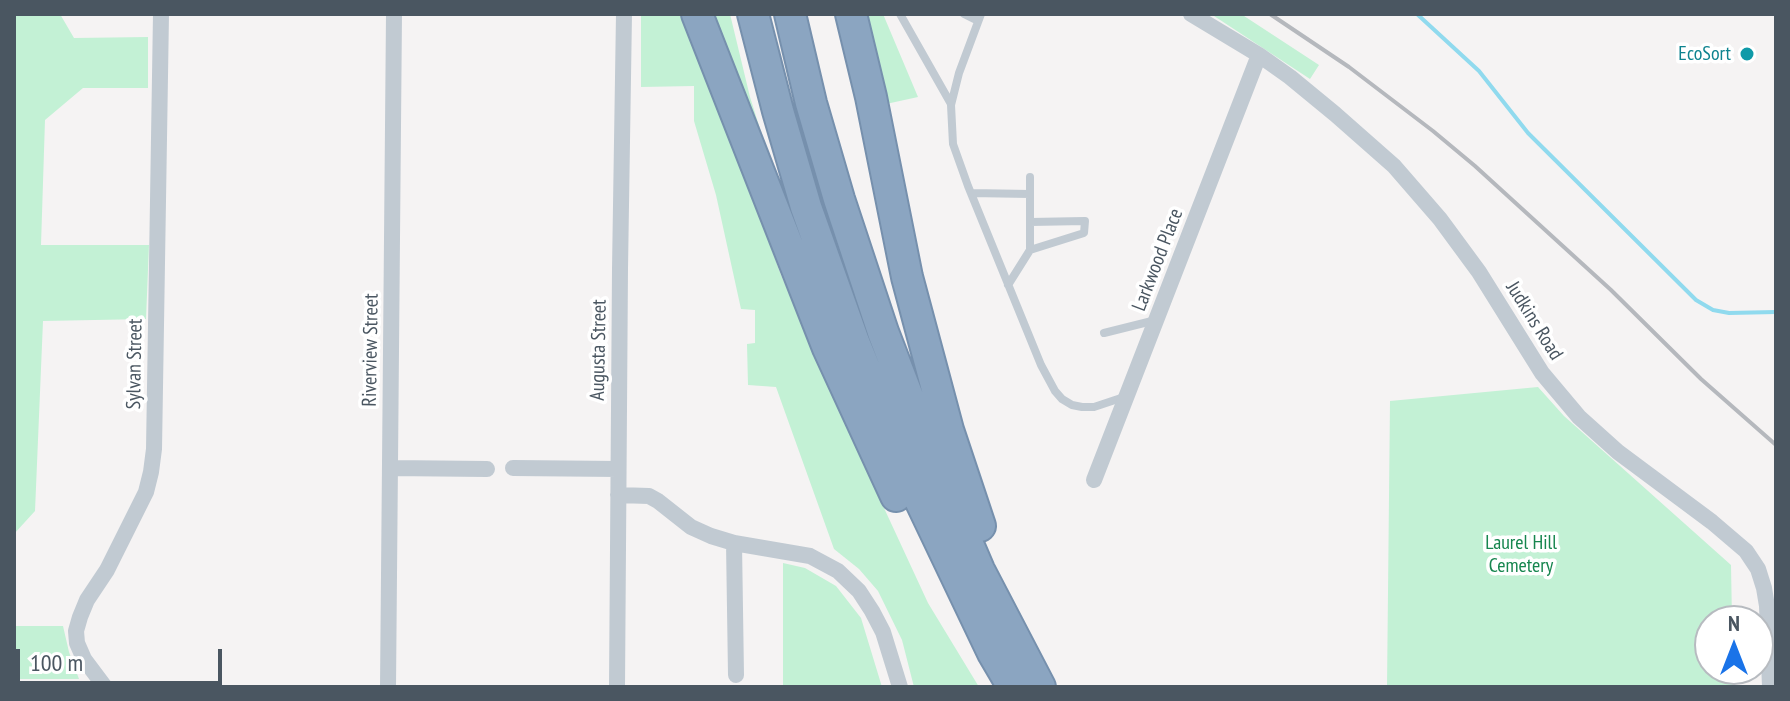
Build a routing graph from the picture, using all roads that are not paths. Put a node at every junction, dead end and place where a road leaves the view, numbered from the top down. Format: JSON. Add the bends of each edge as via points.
{"nodes":[{"id":1,"x":161,"y":14,"type":"edge"},
{"id":2,"x":394,"y":14,"type":"edge"},
{"id":3,"x":624,"y":14,"type":"edge"},
{"id":4,"x":697,"y":14,"type":"edge"},
{"id":5,"x":753,"y":14,"type":"edge"},
{"id":6,"x":790,"y":14,"type":"edge"},
{"id":7,"x":851,"y":14,"type":"edge"},
{"id":8,"x":900,"y":14,"type":"edge"},
{"id":9,"x":964,"y":14,"type":"edge"},
{"id":10,"x":1191,"y":14,"type":"edge"},
{"id":11,"x":979,"y":18,"type":"edge"},
{"id":12,"x":1259,"y":55,"type":"junction"},
{"id":13,"x":951,"y":105,"type":"junction"},
{"id":14,"x":1030,"y":177,"type":"dead end"},
{"id":15,"x":971,"y":193,"type":"junction"},
{"id":16,"x":1030,"y":194,"type":"junction"},
{"id":17,"x":1030,"y":222,"type":"junction"},
{"id":18,"x":1030,"y":250,"type":"junction"},
{"id":19,"x":1008,"y":285,"type":"junction"},
{"id":20,"x":1156,"y":320,"type":"junction"},
{"id":21,"x":1104,"y":333,"type":"dead end"},
{"id":22,"x":1127,"y":395,"type":"junction"},
{"id":23,"x":390,"y":468,"type":"junction"},
{"id":24,"x":513,"y":468,"type":"dead end"},
{"id":25,"x":487,"y":469,"type":"dead end"},
{"id":26,"x":618,"y":469,"type":"junction"},
{"id":27,"x":1094,"y":480,"type":"dead end"},
{"id":28,"x":618,"y":495,"type":"junction"},
{"id":29,"x":734,"y":543,"type":"junction"},
{"id":30,"x":993,"y":653,"type":"junction"},
{"id":31,"x":736,"y":675,"type":"dead end"},
{"id":32,"x":1028,"y":681,"type":"edge"},
{"id":33,"x":105,"y":687,"type":"edge"},
{"id":34,"x":388,"y":687,"type":"edge"},
{"id":35,"x":617,"y":687,"type":"edge"},
{"id":36,"x":900,"y":687,"type":"edge"},
{"id":37,"x":1770,"y":687,"type":"edge"}],
"edges":[{"from":1,"to":33,"type":"street","name":"Sylvan Street","via":[[151,472],[146,492],[87,600],[76,631],[84,659]]},
{"from":2,"to":23,"type":"street","name":"Riverview Street"},
{"from":3,"to":26,"type":"street","name":"Augusta Street"},
{"from":4,"to":30,"type":"highway","via":[[828,348],[885,473],[956,610]]},
{"from":5,"to":30,"type":"highway","via":[[806,207],[854,342],[910,479]]},
{"from":6,"to":32,"type":"highway","via":[[815,116],[883,332]]},
{"from":7,"to":32,"type":"highway","via":[[932,373],[964,479],[1012,607]]},
{"from":8,"to":13,"type":"lane"},
{"from":9,"to":11,"type":"lane"},
{"from":10,"to":12,"type":"street","name":"Judkins Road"},
{"from":11,"to":13,"type":"lane"},
{"from":12,"to":20,"type":"street","name":"Larkwood Place"},
{"from":12,"to":37,"type":"street","name":"Judkins Road","via":[[1394,166],[1440,219],[1542,373],[1579,417],[1746,551],[1764,588]]},
{"from":13,"to":15,"type":"lane","via":[[953,144]]},
{"from":14,"to":16,"type":"lane"},
{"from":15,"to":16,"type":"lane"},
{"from":15,"to":19,"type":"lane"},
{"from":16,"to":17,"type":"lane"},
{"from":17,"to":18,"type":"lane"},
{"from":17,"to":18,"type":"lane","via":[[1085,221],[1084,233]]},
{"from":18,"to":19,"type":"lane"},
{"from":19,"to":22,"type":"lane","via":[[1048,381],[1062,399],[1094,407]]},
{"from":20,"to":21,"type":"lane"},
{"from":20,"to":22,"type":"street","name":"Larkwood Place"},
{"from":22,"to":27,"type":"street","name":"Larkwood Place"},
{"from":23,"to":25,"type":"street"},
{"from":23,"to":34,"type":"street","name":"Riverview Street"},
{"from":24,"to":26,"type":"street"},
{"from":26,"to":28,"type":"street","name":"Augusta Street"},
{"from":28,"to":29,"type":"street","via":[[649,496],[691,527]]},
{"from":28,"to":35,"type":"street","name":"Augusta Street"},
{"from":29,"to":31,"type":"street"},
{"from":29,"to":36,"type":"street","via":[[810,556],[838,571],[872,611]]},
{"from":30,"to":32,"type":"highway"}]}
